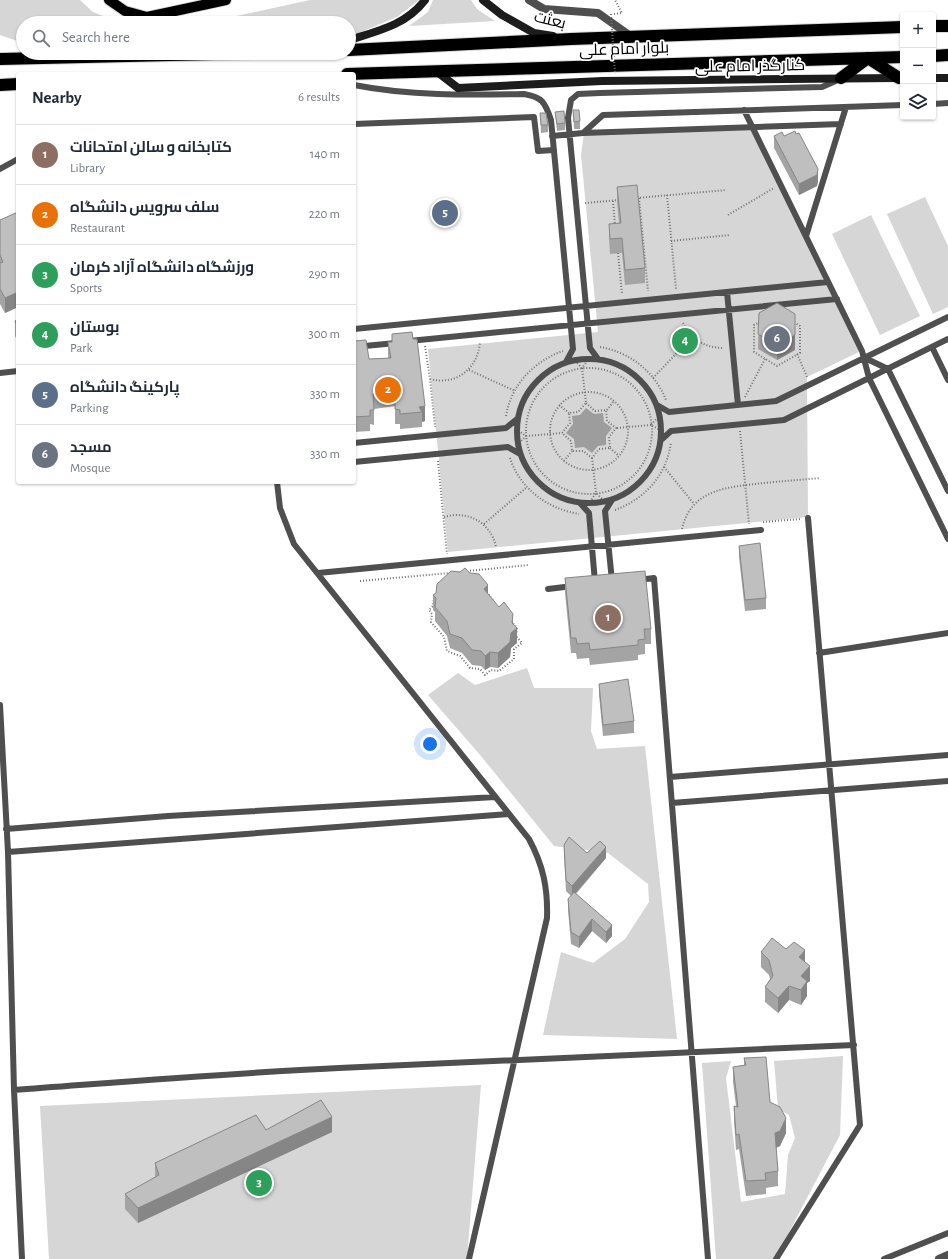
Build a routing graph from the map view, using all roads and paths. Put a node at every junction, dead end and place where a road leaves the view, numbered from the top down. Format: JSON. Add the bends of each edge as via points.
{"nodes":[{"id":1,"x":109,"y":0,"type":"edge"},
{"id":2,"x":226,"y":0,"type":"edge"},
{"id":3,"x":425,"y":0,"type":"edge"},
{"id":4,"x":482,"y":0,"type":"edge"},
{"id":5,"x":529,"y":0,"type":"edge"},
{"id":6,"x":615,"y":0,"type":"edge"},
{"id":7,"x":195,"y":3,"type":"edge"},
{"id":8,"x":622,"y":13,"type":"dead end"},
{"id":9,"x":611,"y":14,"type":"dead end"},
{"id":10,"x":143,"y":16,"type":"edge"},
{"id":11,"x":150,"y":16,"type":"edge"},
{"id":12,"x":936,"y":26,"type":"edge"},
{"id":13,"x":948,"y":26,"type":"edge"},
{"id":14,"x":900,"y":27,"type":"edge"},
{"id":15,"x":632,"y":37,"type":"junction"},
{"id":16,"x":356,"y":38,"type":"edge"},
{"id":17,"x":571,"y":39,"type":"junction"},
{"id":18,"x":0,"y":50,"type":"edge"},
{"id":19,"x":356,"y":50,"type":"edge"},
{"id":20,"x":16,"y":55,"type":"edge"},
{"id":21,"x":948,"y":55,"type":"edge"},
{"id":22,"x":900,"y":56,"type":"edge"},
{"id":23,"x":936,"y":56,"type":"edge"},
{"id":24,"x":868,"y":58,"type":"junction"},
{"id":25,"x":0,"y":59,"type":"edge"},
{"id":26,"x":16,"y":59,"type":"edge"},
{"id":27,"x":436,"y":71,"type":"junction"},
{"id":28,"x":356,"y":74,"type":"edge"},
{"id":29,"x":615,"y":74,"type":"dead end"},
{"id":30,"x":900,"y":77,"type":"edge"},
{"id":31,"x":841,"y":78,"type":"junction"},
{"id":32,"x":900,"y":78,"type":"edge"},
{"id":33,"x":936,"y":78,"type":"edge"},
{"id":34,"x":948,"y":78,"type":"edge"},
{"id":35,"x":16,"y":84,"type":"edge"},
{"id":36,"x":0,"y":85,"type":"edge"},
{"id":37,"x":356,"y":85,"type":"edge"},
{"id":38,"x":948,"y":103,"type":"edge"},
{"id":39,"x":936,"y":104,"type":"edge"},
{"id":40,"x":900,"y":105,"type":"edge"},
{"id":41,"x":846,"y":107,"type":"junction"},
{"id":42,"x":744,"y":110,"type":"junction"},
{"id":43,"x":356,"y":124,"type":"edge"},
{"id":44,"x":841,"y":124,"type":"junction"},
{"id":45,"x":752,"y":127,"type":"junction"},
{"id":46,"x":584,"y":133,"type":"junction"},
{"id":47,"x":569,"y":135,"type":"junction"},
{"id":48,"x":552,"y":136,"type":"junction"},
{"id":49,"x":554,"y":150,"type":"junction"},
{"id":50,"x":16,"y":160,"type":"edge"},
{"id":51,"x":0,"y":169,"type":"edge"},
{"id":52,"x":780,"y":184,"type":"junction"},
{"id":53,"x":726,"y":190,"type":"dead end"},
{"id":54,"x":667,"y":195,"type":"junction"},
{"id":55,"x":639,"y":198,"type":"junction"},
{"id":56,"x":626,"y":199,"type":"edge"},
{"id":57,"x":632,"y":199,"type":"edge"},
{"id":58,"x":614,"y":201,"type":"junction"},
{"id":59,"x":585,"y":203,"type":"dead end"},
{"id":60,"x":728,"y":215,"type":"dead end"},
{"id":61,"x":616,"y":231,"type":"edge"},
{"id":62,"x":730,"y":235,"type":"dead end"},
{"id":63,"x":806,"y":236,"type":"junction"},
{"id":64,"x":671,"y":241,"type":"junction"},
{"id":65,"x":618,"y":253,"type":"dead end"},
{"id":66,"x":828,"y":282,"type":"junction"},
{"id":67,"x":676,"y":288,"type":"dead end"},
{"id":68,"x":648,"y":291,"type":"dead end"},
{"id":69,"x":727,"y":292,"type":"junction"},
{"id":70,"x":622,"y":294,"type":"dead end"},
{"id":71,"x":837,"y":299,"type":"junction"},
{"id":72,"x":586,"y":306,"type":"junction"},
{"id":73,"x":569,"y":308,"type":"junction"},
{"id":74,"x":729,"y":310,"type":"junction"},
{"id":75,"x":948,"y":317,"type":"edge"},
{"id":76,"x":760,"y":322,"type":"edge"},
{"id":77,"x":793,"y":322,"type":"edge"},
{"id":78,"x":683,"y":323,"type":"dead end"},
{"id":79,"x":587,"y":324,"type":"junction"},
{"id":80,"x":571,"y":326,"type":"junction"},
{"id":81,"x":356,"y":329,"type":"edge"},
{"id":82,"x":692,"y":337,"type":"junction"},
{"id":83,"x":481,"y":338,"type":"dead end"},
{"id":84,"x":948,"y":340,"type":"edge"},
{"id":85,"x":424,"y":342,"type":"dead end"},
{"id":86,"x":732,"y":346,"type":"junction"},
{"id":87,"x":356,"y":347,"type":"edge"},
{"id":88,"x":932,"y":347,"type":"junction"},
{"id":89,"x":797,"y":354,"type":"junction"},
{"id":90,"x":592,"y":356,"type":"junction"},
{"id":91,"x":865,"y":358,"type":"junction"},
{"id":92,"x":570,"y":359,"type":"junction"},
{"id":93,"x":765,"y":359,"type":"junction"},
{"id":94,"x":582,"y":368,"type":"junction"},
{"id":95,"x":888,"y":369,"type":"junction"},
{"id":96,"x":469,"y":370,"type":"junction"},
{"id":97,"x":16,"y":371,"type":"edge"},
{"id":98,"x":0,"y":373,"type":"edge"},
{"id":99,"x":814,"y":375,"type":"dead end"},
{"id":100,"x":653,"y":378,"type":"junction"},
{"id":101,"x":869,"y":378,"type":"junction"},
{"id":102,"x":430,"y":380,"type":"junction"},
{"id":103,"x":948,"y":380,"type":"edge"},
{"id":104,"x":744,"y":390,"type":"dead end"},
{"id":105,"x":515,"y":391,"type":"junction"},
{"id":106,"x":584,"y":392,"type":"junction"},
{"id":107,"x":752,"y":397,"type":"dead end"},
{"id":108,"x":745,"y":398,"type":"junction"},
{"id":109,"x":614,"y":401,"type":"junction"},
{"id":110,"x":586,"y":403,"type":"junction"},
{"id":111,"x":559,"y":405,"type":"junction"},
{"id":112,"x":738,"y":405,"type":"junction"},
{"id":113,"x":657,"y":406,"type":"junction"},
{"id":114,"x":606,"y":410,"type":"junction"},
{"id":115,"x":665,"y":410,"type":"junction"},
{"id":116,"x":569,"y":413,"type":"junction"},
{"id":117,"x":660,"y":415,"type":"junction"},
{"id":118,"x":517,"y":419,"type":"junction"},
{"id":119,"x":510,"y":425,"type":"junction"},
{"id":120,"x":651,"y":425,"type":"junction"},
{"id":121,"x":627,"y":427,"type":"junction"},
{"id":122,"x":435,"y":428,"type":"dead end"},
{"id":123,"x":616,"y":428,"type":"junction"},
{"id":124,"x":516,"y":430,"type":"junction"},
{"id":125,"x":740,"y":431,"type":"dead end"},
{"id":126,"x":562,"y":433,"type":"junction"},
{"id":127,"x":664,"y":433,"type":"junction"},
{"id":128,"x":550,"y":434,"type":"junction"},
{"id":129,"x":526,"y":436,"type":"junction"},
{"id":130,"x":356,"y":443,"type":"edge"},
{"id":131,"x":518,"y":445,"type":"junction"},
{"id":132,"x":610,"y":448,"type":"junction"},
{"id":133,"x":512,"y":450,"type":"junction"},
{"id":134,"x":572,"y":452,"type":"junction"},
{"id":135,"x":520,"y":454,"type":"junction"},
{"id":136,"x":619,"y":456,"type":"junction"},
{"id":137,"x":592,"y":458,"type":"junction"},
{"id":138,"x":438,"y":460,"type":"dead end"},
{"id":139,"x":564,"y":461,"type":"junction"},
{"id":140,"x":356,"y":462,"type":"edge"},
{"id":141,"x":664,"y":467,"type":"junction"},
{"id":142,"x":593,"y":469,"type":"junction"},
{"id":143,"x":820,"y":478,"type":"dead end"},
{"id":144,"x":277,"y":484,"type":"edge"},
{"id":145,"x":745,"y":485,"type":"junction"},
{"id":146,"x":527,"y":487,"type":"junction"},
{"id":147,"x":948,"y":492,"type":"edge"},
{"id":148,"x":596,"y":493,"type":"junction"},
{"id":149,"x":608,"y":502,"type":"junction"},
{"id":150,"x":694,"y":504,"type":"junction"},
{"id":151,"x":584,"y":505,"type":"junction"},
{"id":152,"x":444,"y":517,"type":"junction"},
{"id":153,"x":808,"y":518,"type":"dead end"},
{"id":154,"x":484,"y":524,"type":"junction"},
{"id":155,"x":749,"y":524,"type":"dead end"},
{"id":156,"x":682,"y":530,"type":"dead end"},
{"id":157,"x":761,"y":530,"type":"dead end"},
{"id":158,"x":948,"y":539,"type":"edge"},
{"id":159,"x":609,"y":545,"type":"junction"},
{"id":160,"x":592,"y":546,"type":"junction"},
{"id":161,"x":496,"y":548,"type":"dead end"},
{"id":162,"x":448,"y":561,"type":"junction"},
{"id":163,"x":529,"y":565,"type":"dead end"},
{"id":164,"x":464,"y":571,"type":"edge"},
{"id":165,"x":456,"y":572,"type":"edge"},
{"id":166,"x":318,"y":573,"type":"junction"},
{"id":167,"x":449,"y":573,"type":"junction"},
{"id":168,"x":633,"y":580,"type":"edge"},
{"id":169,"x":360,"y":582,"type":"dead end"},
{"id":170,"x":619,"y":582,"type":"edge"},
{"id":171,"x":604,"y":583,"type":"junction"},
{"id":172,"x":588,"y":585,"type":"edge"},
{"id":173,"x":580,"y":586,"type":"edge"},
{"id":174,"x":548,"y":589,"type":"dead end"},
{"id":175,"x":434,"y":597,"type":"joint"},
{"id":176,"x":948,"y":633,"type":"edge"},
{"id":177,"x":819,"y":653,"type":"junction"},
{"id":178,"x":0,"y":706,"type":"edge"},
{"id":179,"x":948,"y":755,"type":"edge"},
{"id":180,"x":828,"y":764,"type":"junction"},
{"id":181,"x":670,"y":777,"type":"junction"},
{"id":182,"x":948,"y":781,"type":"edge"},
{"id":183,"x":833,"y":790,"type":"junction"},
{"id":184,"x":495,"y":796,"type":"junction"},
{"id":185,"x":672,"y":803,"type":"junction"},
{"id":186,"x":509,"y":814,"type":"junction"},
{"id":187,"x":6,"y":829,"type":"junction"},
{"id":188,"x":8,"y":852,"type":"junction"},
{"id":189,"x":854,"y":1045,"type":"junction"},
{"id":190,"x":692,"y":1054,"type":"junction"},
{"id":191,"x":516,"y":1059,"type":"junction"},
{"id":192,"x":14,"y":1090,"type":"junction"},
{"id":193,"x":948,"y":1232,"type":"edge"},
{"id":194,"x":948,"y":1255,"type":"edge"},
{"id":195,"x":22,"y":1259,"type":"edge"},
{"id":196,"x":469,"y":1259,"type":"edge"},
{"id":197,"x":708,"y":1259,"type":"edge"},
{"id":198,"x":776,"y":1259,"type":"edge"},
{"id":199,"x":884,"y":1259,"type":"edge"},
{"id":200,"x":939,"y":1259,"type":"edge"}],
"edges":[{"from":1,"to":10,"type":"main road","via":[[125,11]]},
{"from":2,"to":7,"type":"main road"},
{"from":3,"to":16,"type":"street","via":[[416,12],[387,29]]},
{"from":4,"to":17,"type":"street","name":"بعثت","via":[[534,33]]},
{"from":5,"to":15,"type":"street","via":[[544,10],[598,13]]},
{"from":6,"to":8,"type":"path"},
{"from":7,"to":11,"type":"main road"},
{"from":9,"to":29,"type":"path","bridge":true},
{"from":12,"to":13,"type":"highway"},
{"from":14,"to":15,"type":"highway","name":"بلوار امام علی"},
{"from":15,"to":17,"type":"highway","name":"بلوار امام علی"},
{"from":17,"to":19,"type":"highway","name":"بلوار امام علی"},
{"from":18,"to":20,"type":"highway"},
{"from":21,"to":23,"type":"highway"},
{"from":22,"to":24,"type":"highway","name":"بلوار امام علی"},
{"from":24,"to":27,"type":"highway","name":"بلوار امام علی"},
{"from":24,"to":30,"type":"highway"},
{"from":24,"to":31,"type":"highway"},
{"from":25,"to":26,"type":"highway"},
{"from":27,"to":28,"type":"highway","name":"بلوار امام علی"},
{"from":27,"to":31,"type":"street","name":"کنارگذر امام علی","via":[[458,88],[602,81]]},
{"from":31,"to":32,"type":"street","name":"کنارگذر امام علی"},
{"from":31,"to":47,"type":"lane","via":[[822,87],[578,94],[571,100]]},
{"from":33,"to":34,"type":"street"},
{"from":35,"to":36,"type":"highway"},
{"from":37,"to":48,"type":"lane","via":[[436,95],[538,96],[547,106]]},
{"from":38,"to":39,"type":"lane"},
{"from":40,"to":41,"type":"lane"},
{"from":41,"to":42,"type":"lane"},
{"from":41,"to":44,"type":"lane"},
{"from":42,"to":45,"type":"lane"},
{"from":42,"to":46,"type":"lane","via":[[603,115]]},
{"from":43,"to":49,"type":"lane","via":[[534,118],[538,152]]},
{"from":44,"to":45,"type":"lane"},
{"from":44,"to":63,"type":"lane"},
{"from":45,"to":46,"type":"lane"},
{"from":45,"to":52,"type":"lane"},
{"from":46,"to":47,"type":"lane"},
{"from":47,"to":48,"type":"lane"},
{"from":47,"to":72,"type":"lane"},
{"from":48,"to":49,"type":"lane"},
{"from":49,"to":73,"type":"lane"},
{"from":50,"to":51,"type":"lane"},
{"from":52,"to":60,"type":"path"},
{"from":52,"to":63,"type":"lane"},
{"from":53,"to":54,"type":"path"},
{"from":54,"to":55,"type":"path"},
{"from":54,"to":64,"type":"path"},
{"from":55,"to":57,"type":"path"},
{"from":55,"to":68,"type":"path"},
{"from":56,"to":58,"type":"path"},
{"from":58,"to":59,"type":"path"},
{"from":58,"to":61,"type":"path"},
{"from":62,"to":64,"type":"path"},
{"from":63,"to":66,"type":"lane"},
{"from":64,"to":67,"type":"path"},
{"from":65,"to":70,"type":"path"},
{"from":66,"to":69,"type":"lane"},
{"from":66,"to":71,"type":"lane"},
{"from":69,"to":72,"type":"lane"},
{"from":69,"to":74,"type":"lane"},
{"from":71,"to":74,"type":"lane"},
{"from":71,"to":91,"type":"lane"},
{"from":72,"to":73,"type":"lane"},
{"from":72,"to":79,"type":"lane"},
{"from":73,"to":80,"type":"lane"},
{"from":73,"to":81,"type":"lane"},
{"from":74,"to":79,"type":"lane"},
{"from":74,"to":86,"type":"lane"},
{"from":75,"to":91,"type":"lane"},
{"from":76,"to":93,"type":"path","via":[[754,325],[754,352]]},
{"from":77,"to":89,"type":"path","via":[[800,326],[800,353]]},
{"from":78,"to":82,"type":"path"},
{"from":79,"to":80,"type":"lane"},
{"from":79,"to":90,"type":"lane"},
{"from":80,"to":87,"type":"lane"},
{"from":80,"to":92,"type":"lane","via":[[573,349]]},
{"from":82,"to":86,"type":"path","via":[[710,346]]},
{"from":82,"to":100,"type":"path"},
{"from":83,"to":96,"type":"path","via":[[479,353]]},
{"from":84,"to":88,"type":"lane"},
{"from":85,"to":102,"type":"path"},
{"from":86,"to":112,"type":"lane"},
{"from":88,"to":95,"type":"lane"},
{"from":88,"to":103,"type":"lane"},
{"from":89,"to":93,"type":"path","via":[[776,366]]},
{"from":89,"to":99,"type":"path","via":[[808,378]]},
{"from":90,"to":92,"type":"lane"},
{"from":90,"to":94,"type":"path"},
{"from":90,"to":100,"type":"path","via":[[599,347],[622,354],[642,366]]},
{"from":90,"to":113,"type":"lane","via":[[621,366],[634,374],[645,385]]},
{"from":91,"to":95,"type":"lane"},
{"from":91,"to":101,"type":"lane"},
{"from":91,"to":112,"type":"lane","via":[[776,401]]},
{"from":92,"to":94,"type":"path"},
{"from":92,"to":105,"type":"path","via":[[564,350],[542,361],[524,377]]},
{"from":92,"to":118,"type":"lane","via":[[552,368],[534,384],[522,404]]},
{"from":93,"to":108,"type":"path"},
{"from":94,"to":106,"type":"path"},
{"from":94,"to":120,"type":"path","via":[[608,371],[628,382],[643,399]]},
{"from":94,"to":129,"type":"path","via":[[557,376],[540,391],[529,410]]},
{"from":95,"to":101,"type":"lane"},
{"from":95,"to":147,"type":"lane"},
{"from":96,"to":102,"type":"path","via":[[451,380]]},
{"from":96,"to":105,"type":"path"},
{"from":97,"to":98,"type":"lane"},
{"from":100,"to":115,"type":"path","via":[[668,406]]},
{"from":101,"to":127,"type":"lane","via":[[784,420]]},
{"from":101,"to":158,"type":"lane"},
{"from":102,"to":122,"type":"path"},
{"from":104,"to":108,"type":"path"},
{"from":105,"to":119,"type":"path","via":[[508,406],[506,422]]},
{"from":106,"to":109,"type":"path","via":[[600,394]]},
{"from":106,"to":110,"type":"path"},
{"from":106,"to":111,"type":"path","via":[[570,396]]},
{"from":107,"to":108,"type":"path"},
{"from":109,"to":114,"type":"path"},
{"from":109,"to":121,"type":"path","via":[[623,413]]},
{"from":110,"to":114,"type":"path","via":[[595,411]]},
{"from":110,"to":116,"type":"path","via":[[578,412]]},
{"from":111,"to":116,"type":"path"},
{"from":111,"to":128,"type":"path","via":[[552,419]]},
{"from":112,"to":115,"type":"lane","via":[[669,412]]},
{"from":113,"to":115,"type":"lane"},
{"from":113,"to":117,"type":"lane"},
{"from":114,"to":123,"type":"path","via":[[607,421]]},
{"from":115,"to":117,"type":"path"},
{"from":116,"to":126,"type":"path","via":[[570,423]]},
{"from":117,"to":120,"type":"path"},
{"from":117,"to":127,"type":"lane"},
{"from":118,"to":119,"type":"lane"},
{"from":118,"to":124,"type":"lane"},
{"from":119,"to":124,"type":"path"},
{"from":119,"to":130,"type":"lane","via":[[506,428]]},
{"from":120,"to":121,"type":"path"},
{"from":120,"to":127,"type":"path"},
{"from":120,"to":148,"type":"path","via":[[648,451],[635,474],[617,487]]},
{"from":121,"to":123,"type":"path"},
{"from":121,"to":136,"type":"path","via":[[626,442]]},
{"from":123,"to":132,"type":"path","via":[[609,437]]},
{"from":124,"to":129,"type":"path"},
{"from":124,"to":131,"type":"lane"},
{"from":125,"to":145,"type":"path"},
{"from":126,"to":128,"type":"path"},
{"from":126,"to":134,"type":"path","via":[[571,441]]},
{"from":127,"to":141,"type":"path","via":[[672,438]]},
{"from":127,"to":149,"type":"lane","via":[[655,461],[643,480],[625,494]]},
{"from":128,"to":129,"type":"path"},
{"from":128,"to":139,"type":"path","via":[[554,449]]},
{"from":129,"to":131,"type":"path"},
{"from":129,"to":148,"type":"path","via":[[530,454],[553,482],[569,491]]},
{"from":131,"to":135,"type":"lane"},
{"from":132,"to":136,"type":"path"},
{"from":132,"to":137,"type":"path","via":[[599,449]]},
{"from":133,"to":135,"type":"lane"},
{"from":133,"to":140,"type":"lane","via":[[508,447]]},
{"from":133,"to":146,"type":"path","via":[[508,454]]},
{"from":134,"to":137,"type":"path","via":[[583,450]]},
{"from":134,"to":139,"type":"path"},
{"from":135,"to":151,"type":"lane","via":[[530,473],[546,489],[559,497]]},
{"from":136,"to":142,"type":"path","via":[[607,465]]},
{"from":137,"to":142,"type":"path"},
{"from":138,"to":152,"type":"path"},
{"from":139,"to":142,"type":"path","via":[[578,468]]},
{"from":141,"to":149,"type":"path","via":[[650,488],[637,499],[614,510]]},
{"from":141,"to":150,"type":"path"},
{"from":142,"to":148,"type":"path"},
{"from":143,"to":145,"type":"path"},
{"from":144,"to":166,"type":"lane","via":[[280,508],[294,544]]},
{"from":145,"to":150,"type":"path","via":[[713,492]]},
{"from":145,"to":155,"type":"path"},
{"from":146,"to":151,"type":"path","via":[[540,499],[563,510],[580,514]]},
{"from":146,"to":154,"type":"path"},
{"from":148,"to":149,"type":"path"},
{"from":148,"to":151,"type":"path"},
{"from":149,"to":151,"type":"lane"},
{"from":149,"to":159,"type":"lane","via":[[605,511]]},
{"from":150,"to":156,"type":"path"},
{"from":151,"to":160,"type":"lane","via":[[589,513]]},
{"from":152,"to":154,"type":"path","via":[[465,515]]},
{"from":152,"to":162,"type":"path"},
{"from":153,"to":177,"type":"lane"},
{"from":154,"to":161,"type":"path"},
{"from":157,"to":159,"type":"lane"},
{"from":159,"to":160,"type":"lane"},
{"from":159,"to":171,"type":"lane"},
{"from":160,"to":162,"type":"lane"},
{"from":160,"to":171,"type":"lane"},
{"from":162,"to":166,"type":"lane"},
{"from":162,"to":167,"type":"path"},
{"from":163,"to":164,"type":"path"},
{"from":165,"to":167,"type":"path"},
{"from":166,"to":184,"type":"lane"},
{"from":167,"to":169,"type":"path"},
{"from":168,"to":181,"type":"lane","via":[[654,578]]},
{"from":170,"to":171,"type":"lane"},
{"from":171,"to":172,"type":"lane"},
{"from":173,"to":174,"type":"lane"},
{"from":175,"to":175,"type":"path","via":[[433,606],[429,610],[432,614],[431,622],[444,637],[447,651],[460,656],[470,668],[480,669],[485,675],[491,670],[499,671],[514,659],[514,650],[522,643],[516,636],[517,628],[504,613],[499,617],[488,604],[493,600],[481,586],[472,585],[466,578],[459,584],[450,583]]},
{"from":176,"to":177,"type":"lane"},
{"from":177,"to":180,"type":"lane"},
{"from":178,"to":187,"type":"lane"},
{"from":179,"to":180,"type":"lane"},
{"from":180,"to":181,"type":"lane"},
{"from":180,"to":183,"type":"lane"},
{"from":181,"to":185,"type":"lane"},
{"from":182,"to":183,"type":"lane"},
{"from":183,"to":185,"type":"lane"},
{"from":183,"to":189,"type":"lane"},
{"from":184,"to":186,"type":"lane"},
{"from":184,"to":187,"type":"lane","via":[[168,816]]},
{"from":185,"to":190,"type":"lane"},
{"from":186,"to":188,"type":"lane"},
{"from":186,"to":191,"type":"lane","via":[[529,839],[538,857],[548,897],[548,918]]},
{"from":187,"to":188,"type":"lane"},
{"from":188,"to":192,"type":"lane"},
{"from":189,"to":190,"type":"lane"},
{"from":189,"to":198,"type":"lane","via":[[860,1125]]},
{"from":190,"to":191,"type":"lane"},
{"from":190,"to":197,"type":"lane"},
{"from":191,"to":192,"type":"lane","via":[[335,1068]]},
{"from":191,"to":196,"type":"lane"},
{"from":192,"to":195,"type":"lane"},
{"from":193,"to":199,"type":"lane"},
{"from":194,"to":200,"type":"street"}]}
